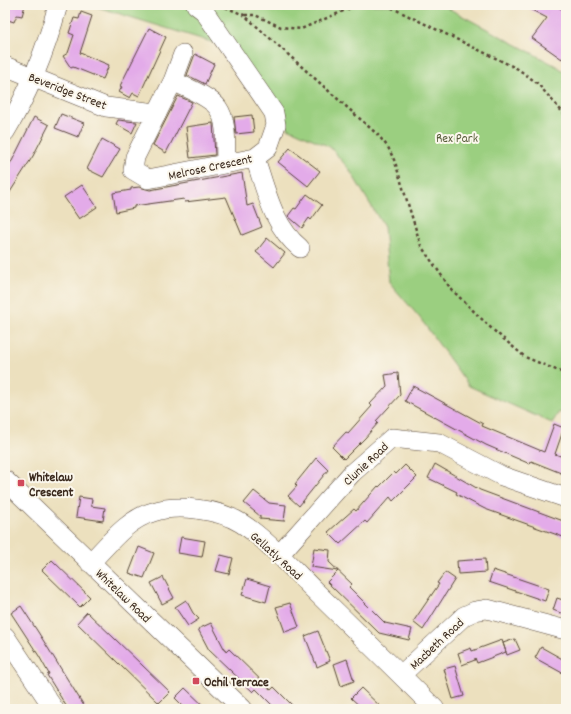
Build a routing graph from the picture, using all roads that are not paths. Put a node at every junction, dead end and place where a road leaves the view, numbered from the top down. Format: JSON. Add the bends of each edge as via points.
{"nodes":[{"id":1,"x":58,"y":5,"type":"edge"},
{"id":2,"x":196,"y":5,"type":"edge"},
{"id":3,"x":183,"y":54,"type":"dead end"},
{"id":4,"x":5,"y":66,"type":"edge"},
{"id":5,"x":33,"y":77,"type":"junction"},
{"id":6,"x":172,"y":81,"type":"junction"},
{"id":7,"x":156,"y":113,"type":"junction"},
{"id":8,"x":5,"y":132,"type":"edge"},
{"id":9,"x":254,"y":158,"type":"junction"},
{"id":10,"x":226,"y":163,"type":"junction"},
{"id":11,"x":300,"y":248,"type":"dead end"},
{"id":12,"x":8,"y":490,"type":"edge"},
{"id":13,"x":566,"y":498,"type":"edge"},
{"id":14,"x":279,"y":555,"type":"junction"},
{"id":15,"x":90,"y":563,"type":"junction"},
{"id":16,"x":566,"y":630,"type":"edge"},
{"id":17,"x":5,"y":636,"type":"edge"},
{"id":18,"x":401,"y":675,"type":"junction"},
{"id":19,"x":54,"y":709,"type":"edge"},
{"id":20,"x":243,"y":709,"type":"edge"},
{"id":21,"x":435,"y":709,"type":"edge"}],
"edges":[{"from":1,"to":5,"type":"street"},
{"from":2,"to":9,"type":"street","name":"Melrose Crescent","via":[[204,11],[274,113],[276,125],[268,148]]},
{"from":3,"to":6,"type":"street","name":"Melrose Crescent"},
{"from":4,"to":5,"type":"street","name":"Beveridge Street"},
{"from":5,"to":7,"type":"street","name":"Beveridge Street","via":[[106,107]]},
{"from":5,"to":8,"type":"street"},
{"from":6,"to":7,"type":"street","name":"Melrose Crescent"},
{"from":6,"to":10,"type":"street","via":[[210,100],[218,107],[223,118]]},
{"from":7,"to":10,"type":"street","name":"Melrose Crescent","via":[[135,157],[133,170],[148,179]]},
{"from":9,"to":10,"type":"street","name":"Melrose Crescent"},
{"from":9,"to":11,"type":"street","via":[[283,232]]},
{"from":12,"to":15,"type":"street","name":"Whitelaw Road"},
{"from":13,"to":14,"type":"street","name":"Clunie Road","via":[[502,476],[439,443],[392,438],[352,473]]},
{"from":14,"to":15,"type":"street","name":"Gellatly Road","via":[[241,523],[224,514],[208,510],[172,509],[152,512],[136,520],[121,531]]},
{"from":14,"to":18,"type":"street","name":"Gellatly Road"},
{"from":15,"to":20,"type":"street","name":"Whitelaw Road"},
{"from":16,"to":18,"type":"street","name":"Macbeth Road","via":[[487,609],[475,611],[464,616]]},
{"from":17,"to":19,"type":"street"},
{"from":18,"to":21,"type":"street","name":"Gellatly Road"}]}
